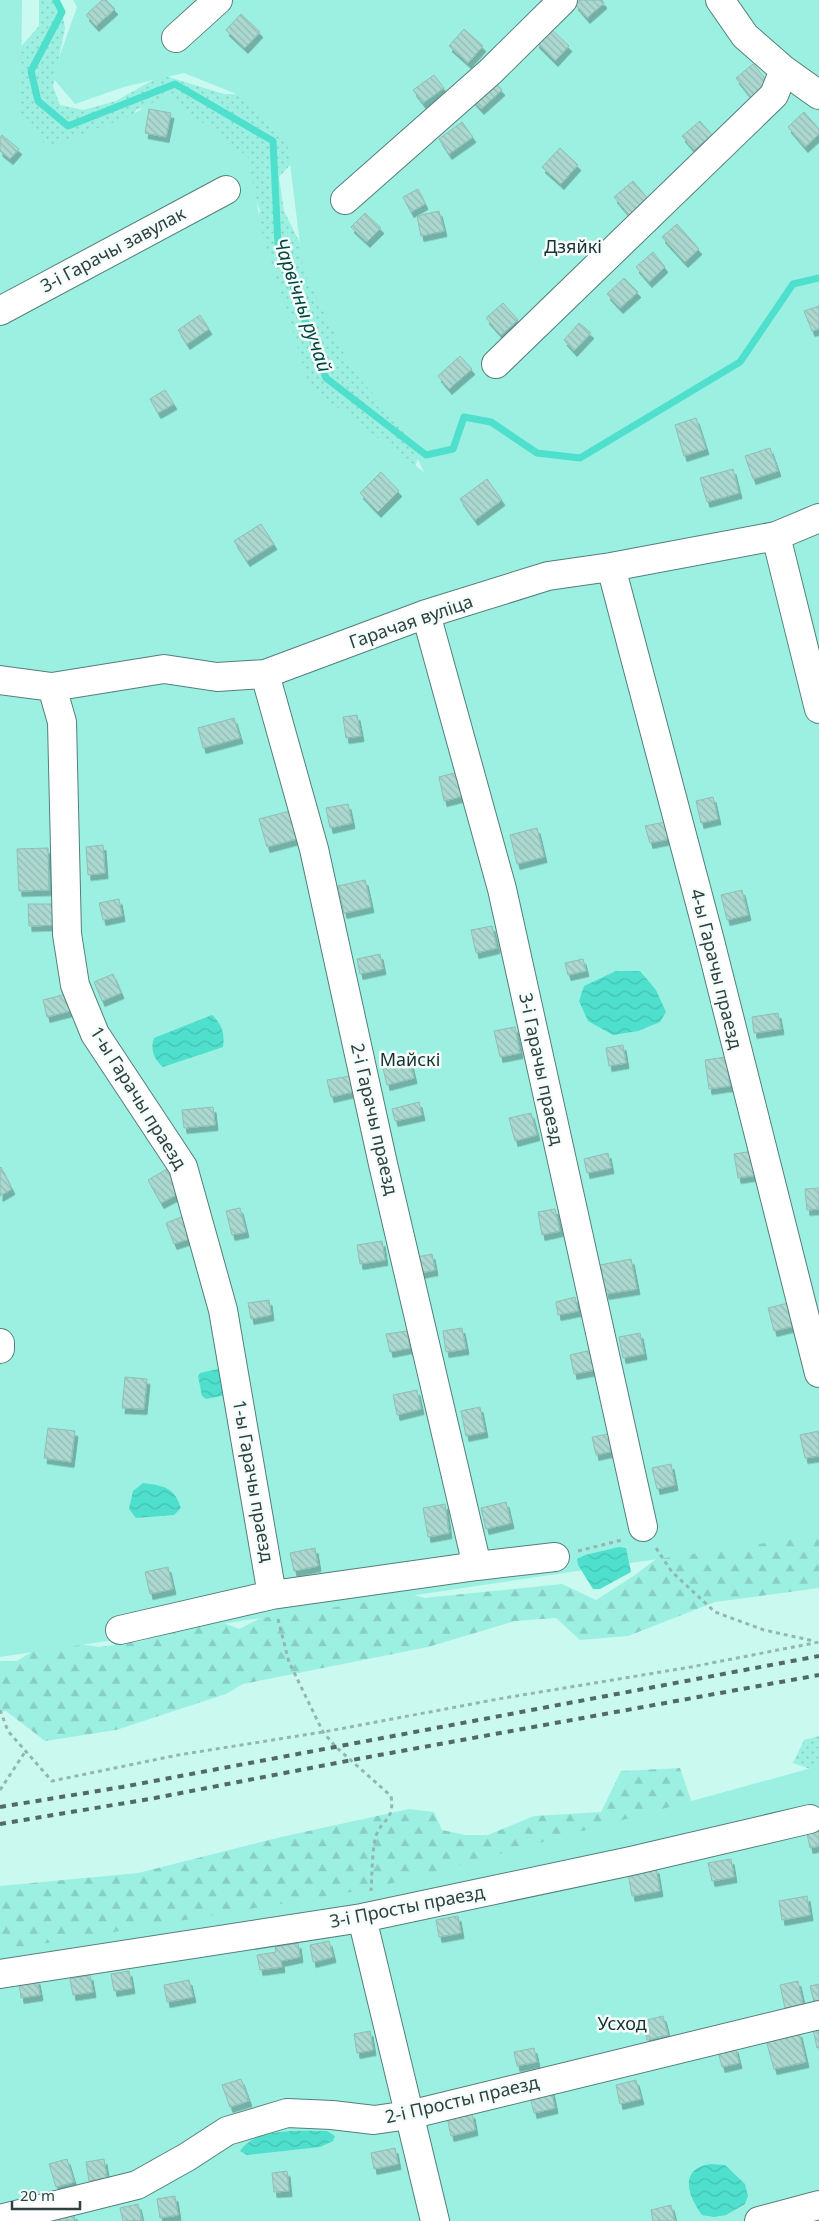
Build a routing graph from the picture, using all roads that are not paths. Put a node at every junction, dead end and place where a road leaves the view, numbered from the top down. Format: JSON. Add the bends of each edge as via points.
{"nodes":[{"id":1,"x":218,"y":0,"type":"edge"},
{"id":2,"x":563,"y":0,"type":"edge"},
{"id":3,"x":720,"y":0,"type":"edge"},
{"id":4,"x":176,"y":38,"type":"dead end"},
{"id":5,"x":784,"y":70,"type":"junction"},
{"id":6,"x":819,"y":96,"type":"edge"},
{"id":7,"x":226,"y":190,"type":"dead end"},
{"id":8,"x":345,"y":200,"type":"dead end"},
{"id":9,"x":0,"y":310,"type":"edge"},
{"id":10,"x":496,"y":364,"type":"dead end"},
{"id":11,"x":819,"y":518,"type":"edge"},
{"id":12,"x":776,"y":536,"type":"junction"},
{"id":13,"x":610,"y":567,"type":"junction"},
{"id":14,"x":426,"y":614,"type":"junction"},
{"id":15,"x":265,"y":674,"type":"junction"},
{"id":16,"x":0,"y":680,"type":"edge"},
{"id":17,"x":52,"y":686,"type":"junction"},
{"id":18,"x":819,"y":708,"type":"edge"},
{"id":19,"x":0,"y":1342,"type":"edge"},
{"id":20,"x":0,"y":1349,"type":"edge"},
{"id":21,"x":819,"y":1373,"type":"edge"},
{"id":22,"x":643,"y":1527,"type":"road end"},
{"id":23,"x":555,"y":1557,"type":"road end"},
{"id":24,"x":477,"y":1566,"type":"junction"},
{"id":25,"x":272,"y":1595,"type":"junction"},
{"id":26,"x":120,"y":1630,"type":"dead end"},
{"id":27,"x":810,"y":1819,"type":"dead end"},
{"id":28,"x":362,"y":1918,"type":"junction"},
{"id":29,"x":0,"y":1974,"type":"edge"},
{"id":30,"x":819,"y":2015,"type":"edge"},
{"id":31,"x":409,"y":2115,"type":"junction"},
{"id":32,"x":819,"y":2205,"type":"edge"},
{"id":33,"x":0,"y":2219,"type":"edge"},
{"id":34,"x":435,"y":2221,"type":"edge"},
{"id":35,"x":759,"y":2221,"type":"edge"}],
"edges":[{"from":1,"to":4,"type":"street"},
{"from":2,"to":8,"type":"street","via":[[490,72]]},
{"from":3,"to":5,"type":"street","via":[[745,36]]},
{"from":5,"to":6,"type":"street"},
{"from":5,"to":10,"type":"street","via":[[774,95]]},
{"from":7,"to":9,"type":"street","name":"3-і Гарачы завулак"},
{"from":11,"to":12,"type":"street","name":"Гарачая вуліца"},
{"from":12,"to":13,"type":"street","name":"Гарачая вуліца"},
{"from":12,"to":18,"type":"street"},
{"from":13,"to":14,"type":"street","name":"Гарачая вуліца","via":[[548,576]]},
{"from":13,"to":21,"type":"street","name":"4-ы Гарачы праезд"},
{"from":14,"to":15,"type":"street","name":"Гарачая вуліца"},
{"from":14,"to":22,"type":"street","name":"3-і Гарачы праезд","via":[[502,889]]},
{"from":15,"to":17,"type":"street","name":"Гарачая вуліца","via":[[217,677],[164,669]]},
{"from":15,"to":24,"type":"street","name":"2-і Гарачы праезд","via":[[314,849]]},
{"from":16,"to":17,"type":"street","name":"Гарачая вуліца"},
{"from":17,"to":25,"type":"street","name":"1-ы Гарачы праезд","via":[[62,722],[67,934],[75,985],[95,1034],[183,1167],[223,1310]]},
{"from":19,"to":20,"type":"street"},
{"from":23,"to":24,"type":"street"},
{"from":24,"to":25,"type":"street"},
{"from":25,"to":26,"type":"street"},
{"from":27,"to":28,"type":"street","name":"3-і Просты праезд"},
{"from":28,"to":29,"type":"street","name":"3-і Просты праезд"},
{"from":28,"to":31,"type":"street"},
{"from":30,"to":31,"type":"street","name":"2-і Просты праезд"},
{"from":31,"to":33,"type":"street","name":"2-і Просты праезд","via":[[374,2120],[287,2112],[227,2131],[137,2185]]},
{"from":31,"to":34,"type":"street"},
{"from":32,"to":35,"type":"street"}]}
